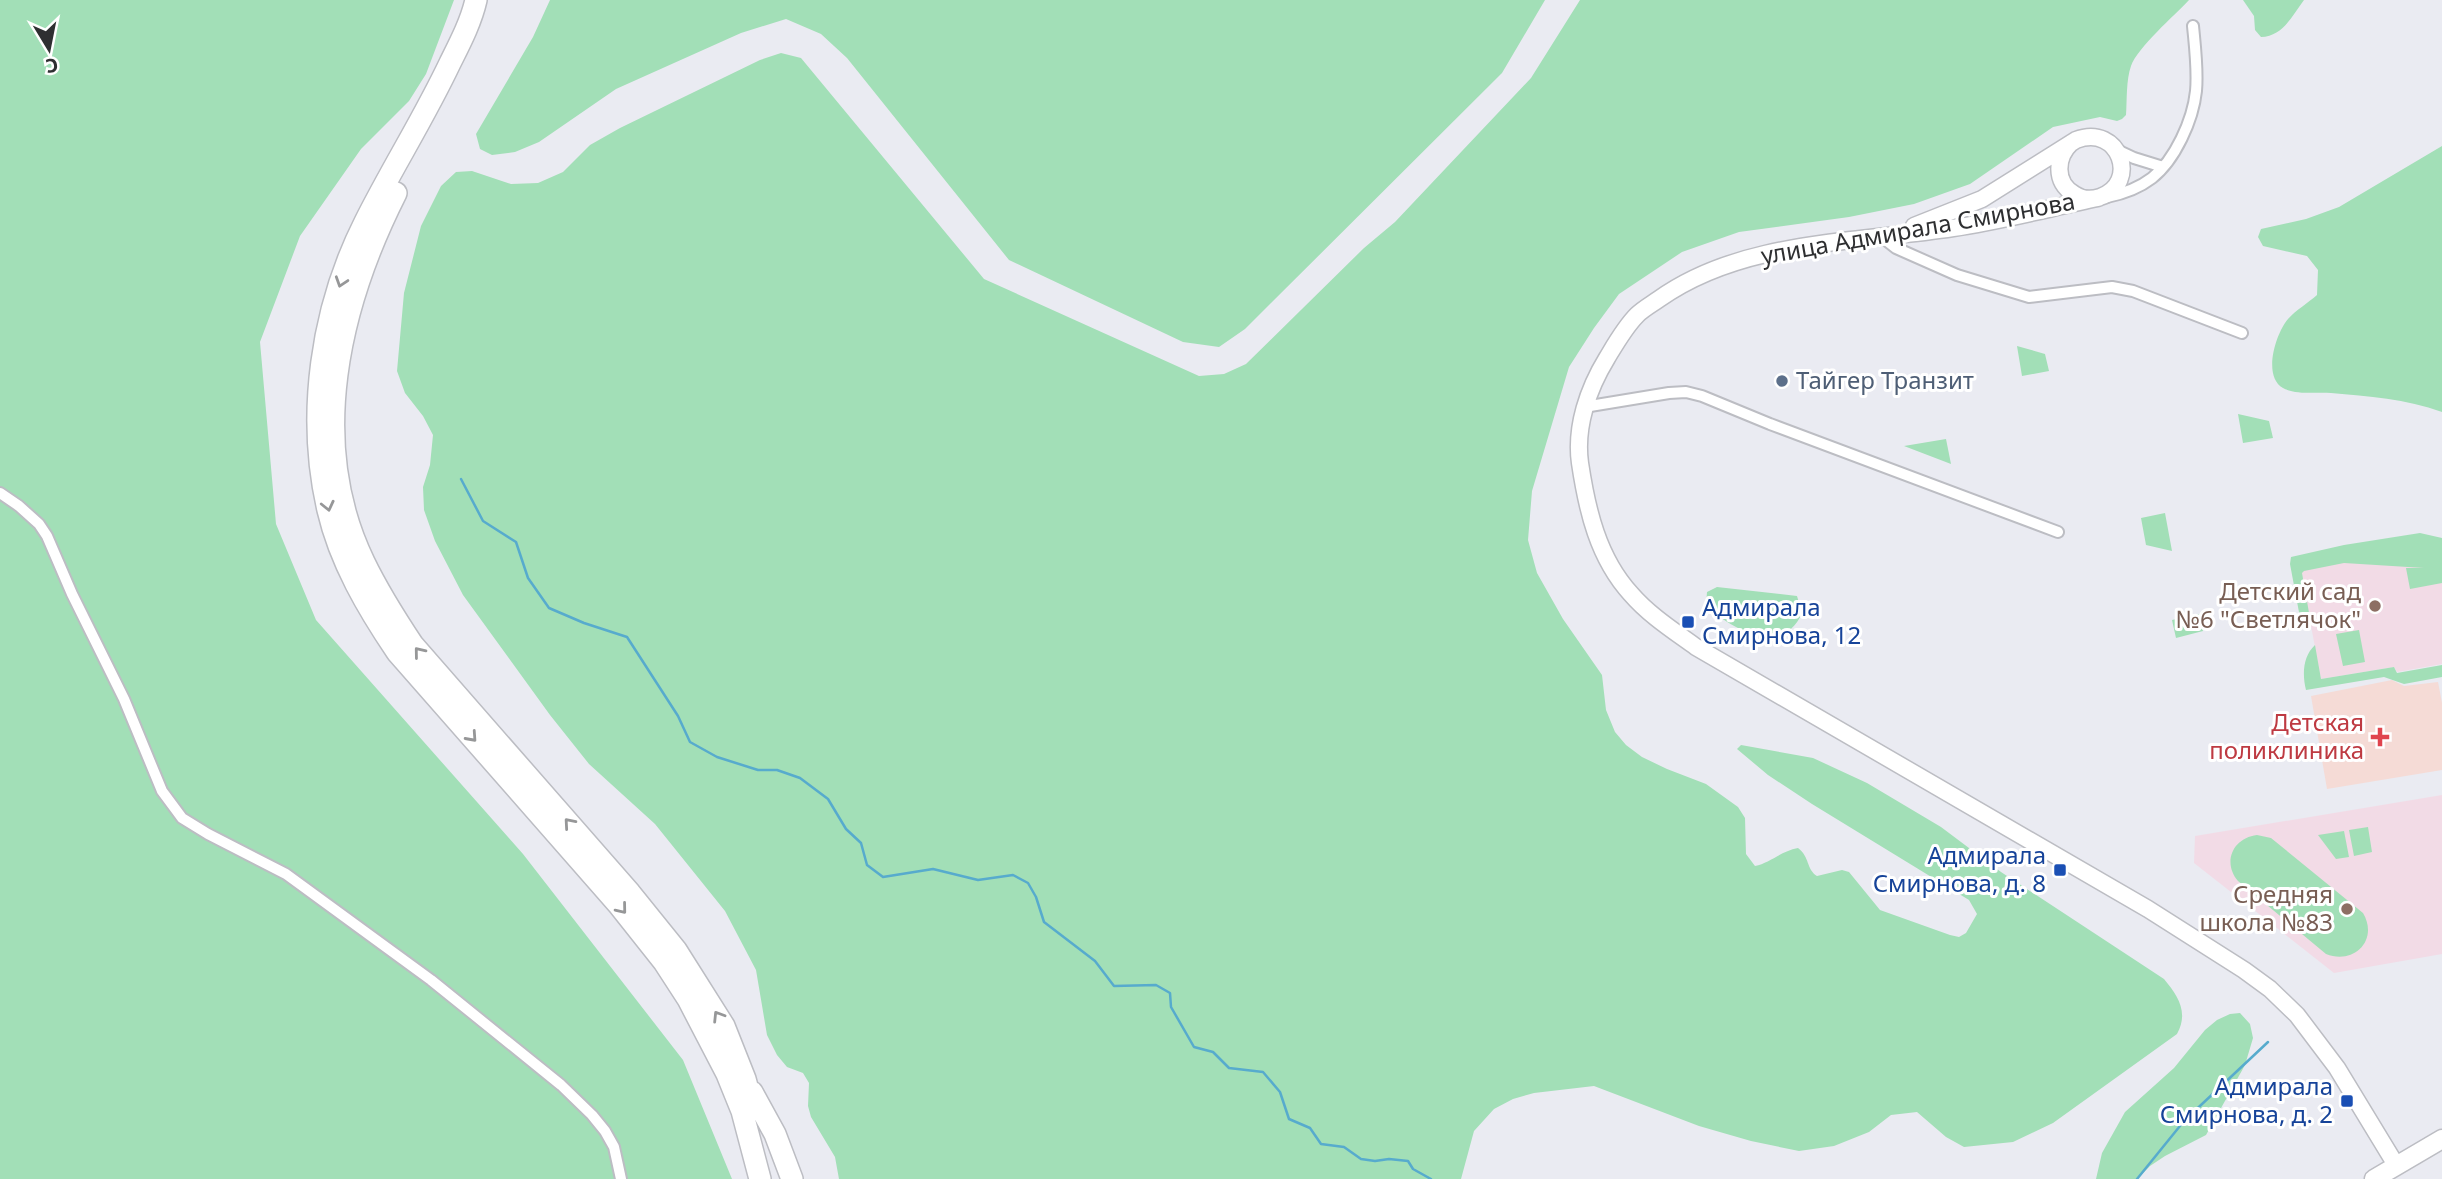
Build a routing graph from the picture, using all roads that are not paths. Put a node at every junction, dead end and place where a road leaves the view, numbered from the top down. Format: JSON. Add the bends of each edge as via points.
{"nodes":[{"id":1,"x":476,"y":0,"type":"edge"},
{"id":2,"x":491,"y":0,"type":"edge"},
{"id":3,"x":2193,"y":26,"type":"dead end"},
{"id":4,"x":2071,"y":143,"type":"junction"},
{"id":5,"x":2115,"y":149,"type":"junction"},
{"id":6,"x":2163,"y":167,"type":"junction"},
{"id":7,"x":2098,"y":198,"type":"junction"},
{"id":8,"x":1882,"y":237,"type":"junction"},
{"id":9,"x":2242,"y":333,"type":"dead end"},
{"id":10,"x":1584,"y":407,"type":"junction"},
{"id":11,"x":0,"y":493,"type":"edge"},
{"id":12,"x":2058,"y":532,"type":"dead end"},
{"id":13,"x":745,"y":1079,"type":"junction"},
{"id":14,"x":2442,"y":1139,"type":"edge"},
{"id":15,"x":2396,"y":1165,"type":"junction"},
{"id":16,"x":621,"y":1179,"type":"edge"},
{"id":17,"x":760,"y":1179,"type":"edge"},
{"id":18,"x":774,"y":1179,"type":"edge"},
{"id":19,"x":792,"y":1179,"type":"edge"},
{"id":20,"x":2374,"y":1179,"type":"edge"}],
"edges":[{"from":1,"to":17,"type":"highway","one_way":true,"via":[[437,90],[364,223],[335,300],[322,362],[319,409],[321,474],[328,512],[347,565],[397,652],[618,904],[688,999],[742,1111]]},
{"from":13,"to":2,"type":"highway","one_way":true,"via":[[724,1026],[676,950],[413,645],[363,561],[344,507],[334,447],[334,411],[339,353],[351,305],[378,229],[481,30]]},
{"from":3,"to":6,"type":"street","name":"улица Адмирала Смирнова","via":[[2194,103]]},
{"from":4,"to":5,"type":"street","via":[[2094,137]]},
{"from":4,"to":7,"type":"street","via":[[2060,161],[2062,181],[2075,195]]},
{"from":4,"to":8,"type":"street","via":[[1982,200]]},
{"from":5,"to":6,"type":"street"},
{"from":5,"to":7,"type":"street","via":[[2121,162],[2120,176],[2112,190]]},
{"from":6,"to":7,"type":"street","name":"улица Адмирала Смирнова","via":[[2131,190]]},
{"from":7,"to":8,"type":"street","name":"улица Адмирала Смирнова","via":[[1954,228]]},
{"from":8,"to":9,"type":"street","via":[[1957,275],[2029,297],[2112,287]]},
{"from":8,"to":10,"type":"street","name":"улица Адмирала Смирнова","via":[[1762,254],[1682,283],[1637,315],[1618,339],[1597,373]]},
{"from":10,"to":12,"type":"street","via":[[1686,392]]},
{"from":10,"to":15,"type":"street","name":"улица Адмирала Смирнова","via":[[1579,454],[1585,497],[1604,554],[1630,594],[1696,647],[2148,909],[2270,989],[2337,1068]]},
{"from":11,"to":16,"type":"street","via":[[47,536],[162,791],[182,818],[286,874],[431,980],[561,1085],[605,1131]]},
{"from":13,"to":18,"type":"highway"},
{"from":13,"to":19,"type":"highway","via":[[775,1134]]},
{"from":14,"to":15,"type":"main road"},
{"from":15,"to":20,"type":"main road"}]}
